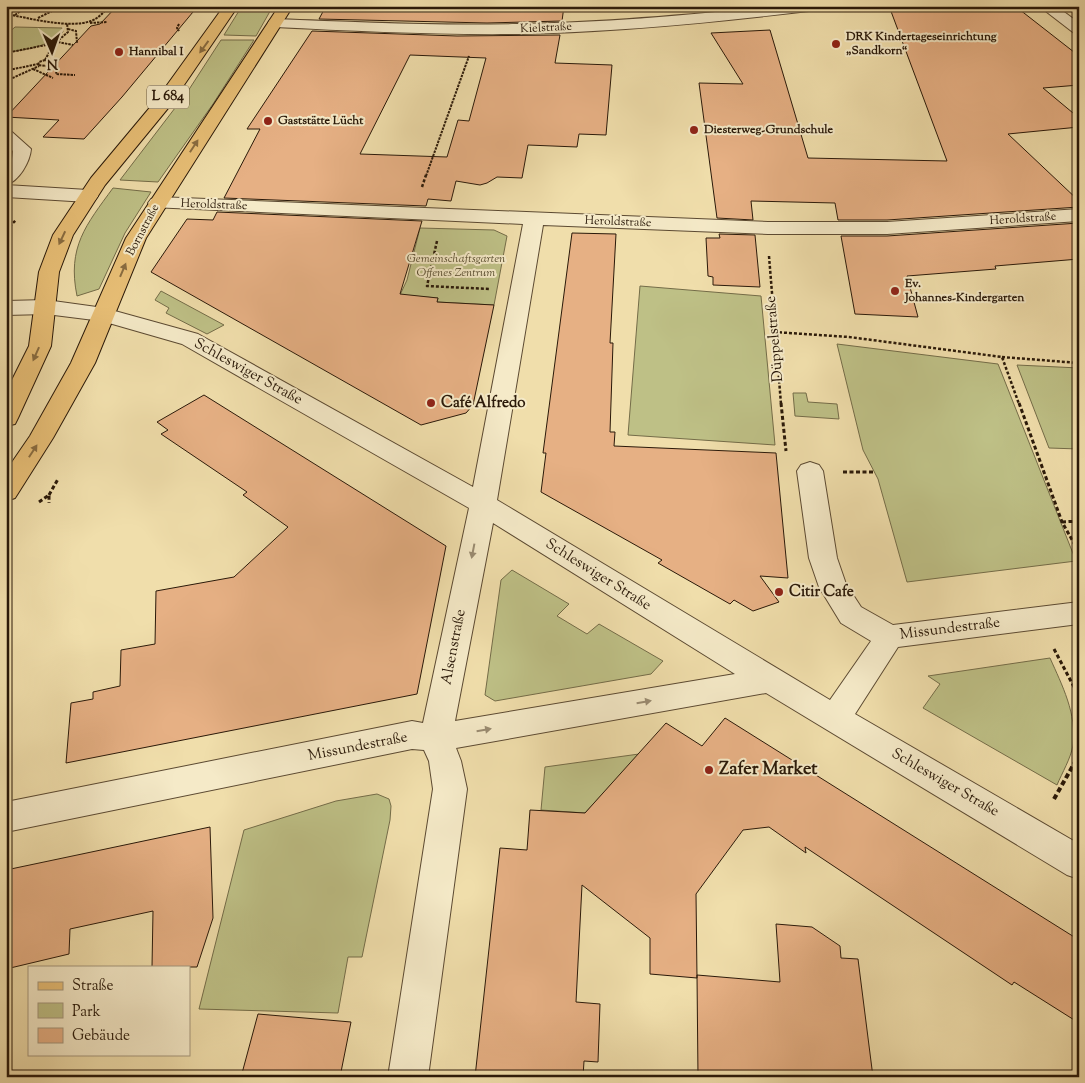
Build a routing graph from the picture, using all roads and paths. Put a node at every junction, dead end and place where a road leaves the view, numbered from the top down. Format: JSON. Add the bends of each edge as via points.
{"nodes":[{"id":1,"x":27,"y":6,"type":"edge"},
{"id":2,"x":62,"y":6,"type":"edge"},
{"id":3,"x":83,"y":6,"type":"edge"},
{"id":4,"x":110,"y":6,"type":"edge"},
{"id":5,"x":231,"y":6,"type":"edge"},
{"id":6,"x":286,"y":6,"type":"edge"},
{"id":7,"x":817,"y":6,"type":"edge"},
{"id":8,"x":1046,"y":6,"type":"edge"},
{"id":9,"x":55,"y":10,"type":"junction"},
{"id":10,"x":674,"y":13,"type":"edge"},
{"id":11,"x":6,"y":14,"type":"edge"},
{"id":12,"x":14,"y":15,"type":"junction"},
{"id":13,"x":37,"y":18,"type":"junction"},
{"id":14,"x":107,"y":22,"type":"dead end"},
{"id":15,"x":67,"y":23,"type":"junction"},
{"id":16,"x":87,"y":23,"type":"junction"},
{"id":17,"x":275,"y":23,"type":"junction"},
{"id":18,"x":179,"y":24,"type":"dead end"},
{"id":19,"x":68,"y":29,"type":"junction"},
{"id":20,"x":478,"y":29,"type":"junction"},
{"id":21,"x":178,"y":30,"type":"dead end"},
{"id":22,"x":1079,"y":30,"type":"edge"},
{"id":23,"x":56,"y":42,"type":"junction"},
{"id":24,"x":77,"y":44,"type":"dead end"},
{"id":25,"x":73,"y":45,"type":"dead end"},
{"id":26,"x":6,"y":53,"type":"edge"},
{"id":27,"x":45,"y":60,"type":"junction"},
{"id":28,"x":52,"y":63,"type":"junction"},
{"id":29,"x":39,"y":65,"type":"junction"},
{"id":30,"x":32,"y":69,"type":"junction"},
{"id":31,"x":9,"y":70,"type":"dead end"},
{"id":32,"x":75,"y":75,"type":"dead end"},
{"id":33,"x":53,"y":78,"type":"dead end"},
{"id":34,"x":6,"y":81,"type":"edge"},
{"id":35,"x":6,"y":136,"type":"edge"},
{"id":36,"x":6,"y":179,"type":"edge"},
{"id":37,"x":6,"y":191,"type":"edge"},
{"id":38,"x":88,"y":196,"type":"junction"},
{"id":39,"x":158,"y":203,"type":"junction"},
{"id":40,"x":413,"y":213,"type":"junction"},
{"id":41,"x":1079,"y":215,"type":"edge"},
{"id":42,"x":534,"y":218,"type":"junction"},
{"id":43,"x":768,"y":228,"type":"junction"},
{"id":44,"x":438,"y":237,"type":"dead end"},
{"id":45,"x":496,"y":290,"type":"dead end"},
{"id":46,"x":46,"y":307,"type":"junction"},
{"id":47,"x":6,"y":308,"type":"edge"},
{"id":48,"x":104,"y":315,"type":"junction"},
{"id":49,"x":774,"y":332,"type":"junction"},
{"id":50,"x":1002,"y":357,"type":"junction"},
{"id":51,"x":1079,"y":363,"type":"edge"},
{"id":52,"x":6,"y":418,"type":"edge"},
{"id":53,"x":786,"y":450,"type":"dead end"},
{"id":54,"x":810,"y":471,"type":"dead end"},
{"id":55,"x":58,"y":479,"type":"dead end"},
{"id":56,"x":6,"y":492,"type":"edge"},
{"id":57,"x":49,"y":496,"type":"junction"},
{"id":58,"x":40,"y":502,"type":"dead end"},
{"id":59,"x":49,"y":502,"type":"dead end"},
{"id":60,"x":483,"y":504,"type":"junction"},
{"id":61,"x":1079,"y":521,"type":"edge"},
{"id":62,"x":1062,"y":522,"type":"junction"},
{"id":63,"x":1079,"y":552,"type":"edge"},
{"id":64,"x":1079,"y":613,"type":"edge"},
{"id":65,"x":889,"y":637,"type":"junction"},
{"id":66,"x":1054,"y":648,"type":"dead end"},
{"id":67,"x":770,"y":680,"type":"junction"},
{"id":68,"x":1079,"y":705,"type":"edge"},
{"id":69,"x":835,"y":718,"type":"junction"},
{"id":70,"x":436,"y":738,"type":"junction"},
{"id":71,"x":1079,"y":755,"type":"edge"},
{"id":72,"x":1054,"y":799,"type":"dead end"},
{"id":73,"x":6,"y":817,"type":"edge"},
{"id":74,"x":1079,"y":863,"type":"edge"},
{"id":75,"x":408,"y":1077,"type":"edge"}],
"edges":[{"from":1,"to":12,"type":"path"},
{"from":2,"to":9,"type":"path"},
{"from":3,"to":9,"type":"path"},
{"from":4,"to":16,"type":"path","via":[[100,17]]},
{"from":5,"to":38,"type":"main road","number":"L 684","one_way":true,"via":[[163,103]]},
{"from":6,"to":17,"type":"main road","name":"Bornstraße"},
{"from":7,"to":10,"type":"street","name":"Kielstraße","via":[[693,20]]},
{"from":8,"to":22,"type":"street"},
{"from":9,"to":13,"type":"path"},
{"from":10,"to":20,"type":"street","name":"Kielstraße","via":[[623,25],[582,20]]},
{"from":11,"to":12,"type":"path"},
{"from":12,"to":13,"type":"path"},
{"from":13,"to":15,"type":"path"},
{"from":14,"to":16,"type":"path"},
{"from":15,"to":16,"type":"path"},
{"from":15,"to":19,"type":"path"},
{"from":17,"to":20,"type":"street","name":"Kielstraße"},
{"from":39,"to":17,"type":"main road","name":"Bornstraße","one_way":true},
{"from":18,"to":21,"type":"path"},
{"from":19,"to":23,"type":"path"},
{"from":19,"to":24,"type":"path","via":[[76,31]]},
{"from":20,"to":40,"type":"path"},
{"from":23,"to":25,"type":"path"},
{"from":23,"to":26,"type":"path"},
{"from":23,"to":27,"type":"path"},
{"from":27,"to":28,"type":"path"},
{"from":27,"to":29,"type":"path"},
{"from":28,"to":29,"type":"path"},
{"from":28,"to":32,"type":"path","via":[[57,67],[56,74]]},
{"from":29,"to":30,"type":"path"},
{"from":29,"to":31,"type":"path"},
{"from":30,"to":33,"type":"path"},
{"from":30,"to":34,"type":"path"},
{"from":35,"to":36,"type":"street","via":[[22,149],[21,159]]},
{"from":37,"to":38,"type":"street"},
{"from":38,"to":46,"type":"main road","number":"L 684","one_way":true,"via":[[63,235],[49,272]]},
{"from":39,"to":40,"type":"street","name":"Heroldstraße"},
{"from":48,"to":39,"type":"main road","name":"Bornstraße","one_way":true,"via":[[136,238]]},
{"from":40,"to":42,"type":"street","name":"Heroldstraße"},
{"from":41,"to":43,"type":"street","name":"Heroldstraße","via":[[898,228]]},
{"from":42,"to":43,"type":"street","name":"Heroldstraße"},
{"from":42,"to":60,"type":"street","name":"Alsenstraße"},
{"from":43,"to":49,"type":"path","name":"Düppelstraße"},
{"from":44,"to":45,"type":"path","via":[[427,286]]},
{"from":46,"to":47,"type":"street","name":"Schleswiger Straße"},
{"from":46,"to":48,"type":"street","name":"Schleswiger Straße"},
{"from":46,"to":52,"type":"main road","number":"L 684","one_way":true,"via":[[40,346]]},
{"from":56,"to":48,"type":"main road","name":"Bornstraße","one_way":true,"via":[[64,399]]},
{"from":48,"to":60,"type":"street","name":"Schleswiger Straße","via":[[190,339]]},
{"from":49,"to":50,"type":"path","via":[[849,337]]},
{"from":49,"to":53,"type":"path","name":"Düppelstraße"},
{"from":50,"to":51,"type":"path"},
{"from":50,"to":62,"type":"path"},
{"from":54,"to":65,"type":"street","via":[[823,558],[833,587],[851,615]]},
{"from":55,"to":57,"type":"path"},
{"from":57,"to":58,"type":"path"},
{"from":57,"to":59,"type":"path"},
{"from":60,"to":67,"type":"street","name":"Schleswiger Straße"},
{"from":60,"to":70,"type":"street","name":"Alsenstraße","one_way":true},
{"from":61,"to":62,"type":"path"},
{"from":62,"to":63,"type":"path"},
{"from":64,"to":65,"type":"street","name":"Missundestraße"},
{"from":65,"to":69,"type":"street","name":"Missundestraße"},
{"from":66,"to":68,"type":"path"},
{"from":67,"to":69,"type":"street","name":"Schleswiger Straße"},
{"from":70,"to":67,"type":"street","name":"Missundestraße","one_way":true},
{"from":69,"to":74,"type":"street","name":"Schleswiger Straße"},
{"from":70,"to":73,"type":"street","name":"Missundestraße","via":[[412,736]]},
{"from":70,"to":75,"type":"street","via":[[446,761],[450,789]]},
{"from":71,"to":72,"type":"path"}]}
